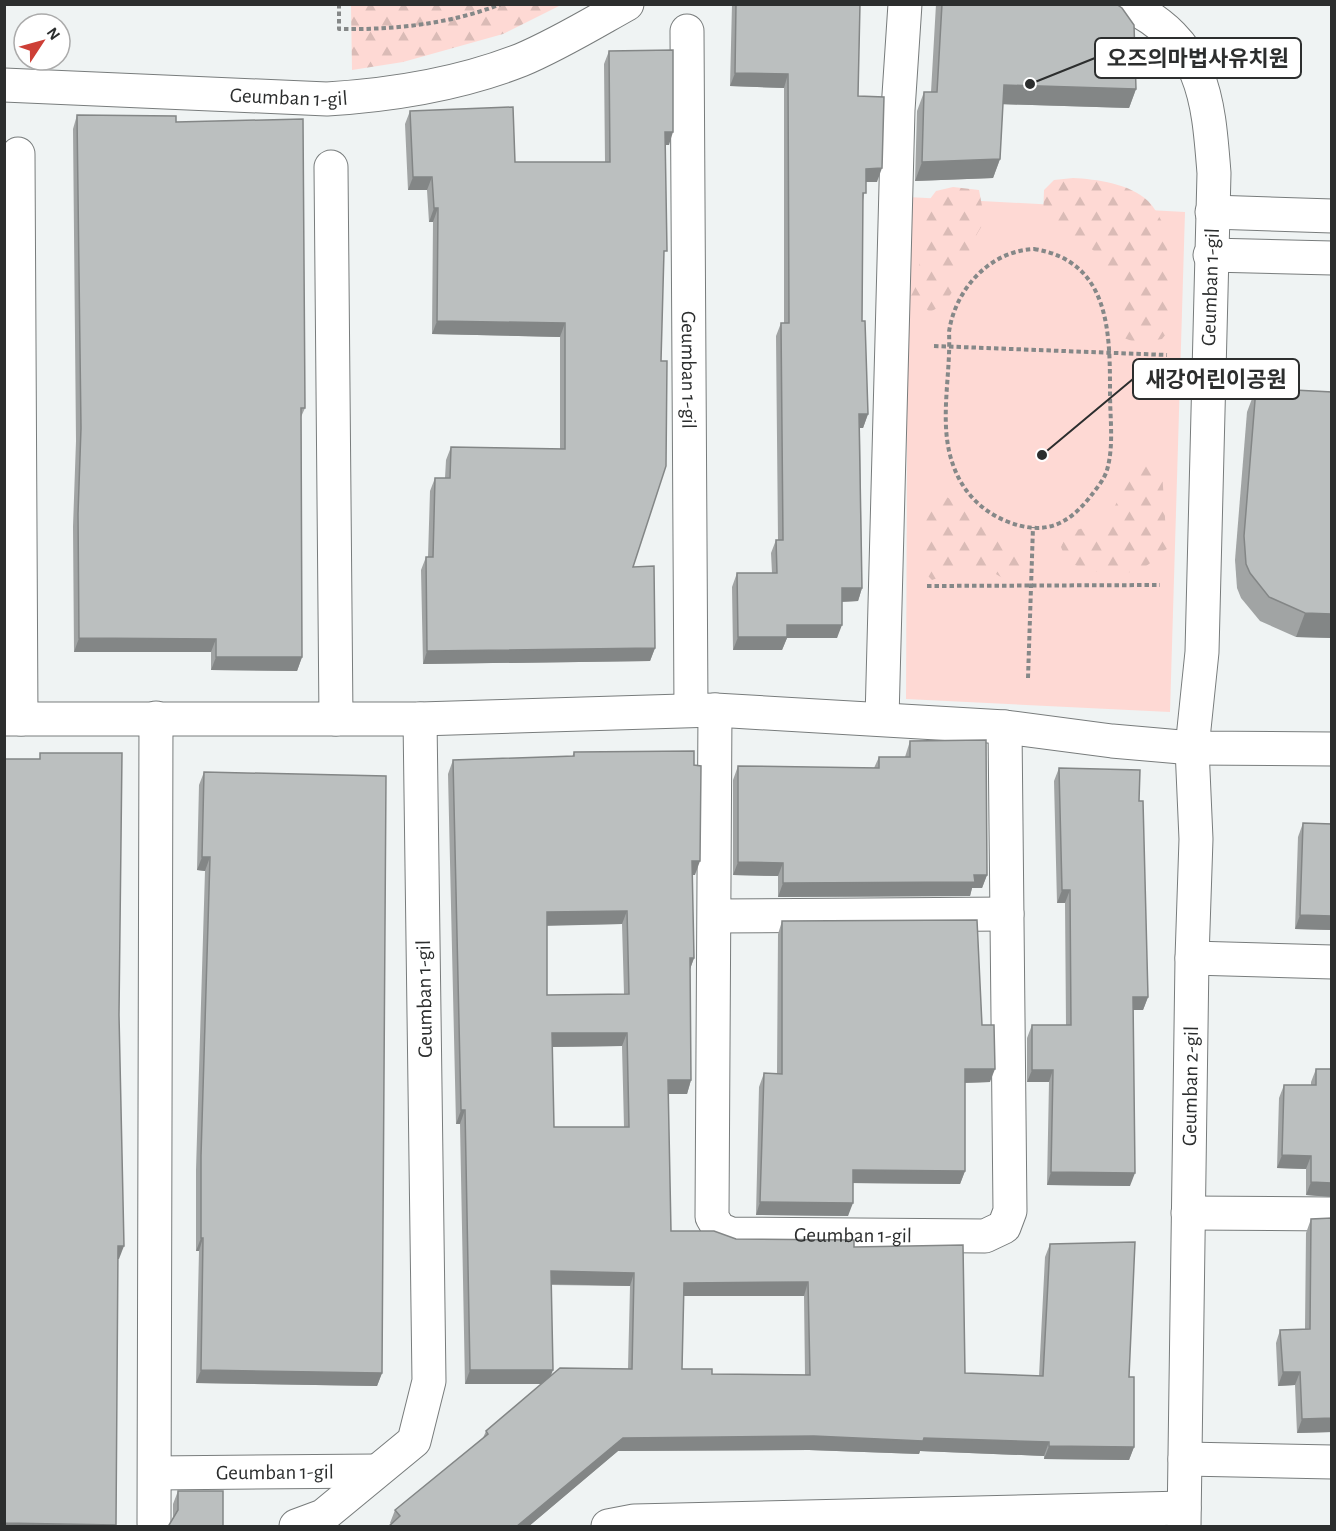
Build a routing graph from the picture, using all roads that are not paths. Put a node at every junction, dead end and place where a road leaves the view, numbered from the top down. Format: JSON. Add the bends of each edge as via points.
{"nodes":[{"id":1,"x":627,"y":4,"type":"edge"},
{"id":2,"x":905,"y":4,"type":"edge"},
{"id":3,"x":1126,"y":4,"type":"edge"},
{"id":4,"x":687,"y":31,"type":"dead end"},
{"id":5,"x":4,"y":85,"type":"edge"},
{"id":6,"x":18,"y":154,"type":"dead end"},
{"id":7,"x":331,"y":167,"type":"dead end"},
{"id":8,"x":1212,"y":212,"type":"junction"},
{"id":9,"x":1332,"y":216,"type":"edge"},
{"id":10,"x":1210,"y":255,"type":"junction"},
{"id":11,"x":1332,"y":258,"type":"edge"},
{"id":12,"x":703,"y":710,"type":"junction"},
{"id":13,"x":156,"y":718,"type":"junction"},
{"id":14,"x":420,"y":718,"type":"junction"},
{"id":15,"x":13,"y":719,"type":"edge"},
{"id":16,"x":336,"y":719,"type":"junction"},
{"id":17,"x":882,"y":719,"type":"junction"},
{"id":18,"x":1005,"y":727,"type":"junction"},
{"id":19,"x":1192,"y":748,"type":"junction"},
{"id":20,"x":1332,"y":750,"type":"edge"},
{"id":21,"x":1007,"y":914,"type":"junction"},
{"id":22,"x":715,"y":916,"type":"junction"},
{"id":23,"x":1192,"y":958,"type":"junction"},
{"id":24,"x":1332,"y":962,"type":"edge"},
{"id":25,"x":1188,"y":1213,"type":"junction"},
{"id":26,"x":1332,"y":1214,"type":"edge"},
{"id":27,"x":1185,"y":1459,"type":"junction"},
{"id":28,"x":1332,"y":1462,"type":"edge"},
{"id":29,"x":376,"y":1472,"type":"junction"},
{"id":30,"x":155,"y":1473,"type":"junction"},
{"id":31,"x":1184,"y":1517,"type":"edge"},
{"id":32,"x":154,"y":1523,"type":"dead end"},
{"id":33,"x":296,"y":1527,"type":"edge"},
{"id":34,"x":608,"y":1527,"type":"edge"}],
"edges":[{"from":1,"to":5,"type":"street","name":"Geumban 1-gil","via":[[521,60],[375,96],[327,99]]},
{"from":2,"to":17,"type":"street","via":[[898,110]]},
{"from":3,"to":8,"type":"street","name":"Geumban 1-gil","via":[[1167,32],[1186,53],[1202,81],[1214,173]]},
{"from":4,"to":12,"type":"street","name":"Geumban 1-gil"},
{"from":6,"to":15,"type":"street"},
{"from":7,"to":16,"type":"street"},
{"from":8,"to":9,"type":"street"},
{"from":8,"to":10,"type":"street","name":"Geumban 1-gil"},
{"from":10,"to":11,"type":"street"},
{"from":10,"to":19,"type":"street","name":"Geumban 1-gil","via":[[1202,652]]},
{"from":12,"to":14,"type":"street"},
{"from":12,"to":17,"type":"street"},
{"from":12,"to":22,"type":"street","name":"Geumban 1-gil"},
{"from":13,"to":15,"type":"street"},
{"from":13,"to":16,"type":"street"},
{"from":13,"to":30,"type":"street"},
{"from":14,"to":16,"type":"street"},
{"from":14,"to":29,"type":"street","name":"Geumban 1-gil","via":[[429,1381],[414,1441]]},
{"from":17,"to":18,"type":"street"},
{"from":18,"to":19,"type":"street"},
{"from":18,"to":21,"type":"street","name":"Geumban 1-gil"},
{"from":19,"to":20,"type":"street"},
{"from":19,"to":23,"type":"street","name":"Geumban 2-gil","via":[[1196,839]]},
{"from":21,"to":22,"type":"street"},
{"from":21,"to":22,"type":"street","name":"Geumban 1-gil","via":[[1010,1211],[1004,1227],[985,1236],[731,1234],[719,1229],[712,1217]]},
{"from":23,"to":24,"type":"street"},
{"from":23,"to":25,"type":"street","name":"Geumban 2-gil"},
{"from":25,"to":26,"type":"street"},
{"from":25,"to":27,"type":"street","name":"Geumban 2-gil"},
{"from":27,"to":28,"type":"street"},
{"from":27,"to":31,"type":"street","name":"Geumban 2-gil"},
{"from":29,"to":30,"type":"street","name":"Geumban 1-gil"},
{"from":29,"to":33,"type":"street","via":[[323,1516]]},
{"from":30,"to":32,"type":"street"},
{"from":31,"to":34,"type":"street","name":"Geumban 2-gil","via":[[634,1521]]}]}
